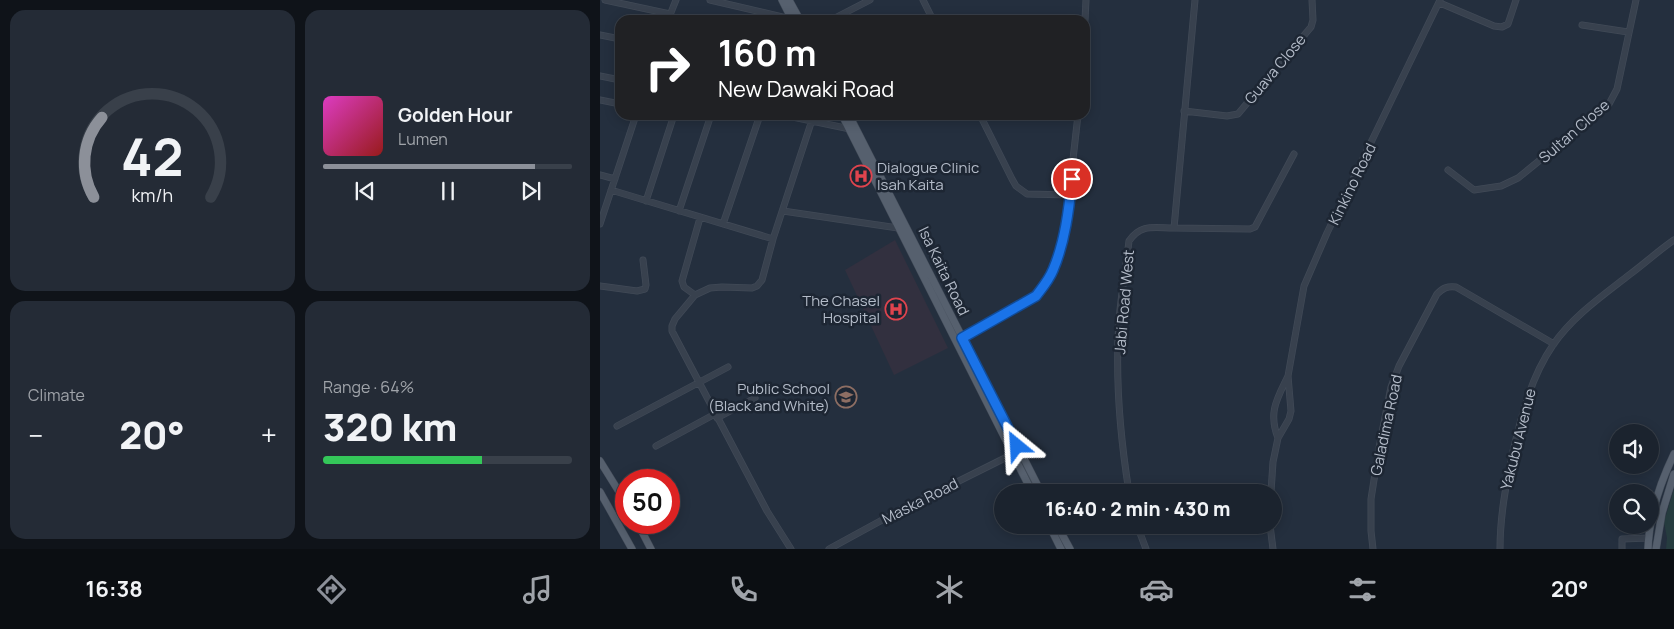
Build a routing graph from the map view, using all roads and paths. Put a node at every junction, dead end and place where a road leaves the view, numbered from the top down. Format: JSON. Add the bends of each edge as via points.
{"nodes":[{"id":1,"x":605,"y":0,"type":"edge"},
{"id":2,"x":676,"y":0,"type":"edge"},
{"id":3,"x":710,"y":0,"type":"edge"},
{"id":4,"x":782,"y":0,"type":"edge"},
{"id":5,"x":789,"y":0,"type":"edge"},
{"id":6,"x":870,"y":0,"type":"edge"},
{"id":7,"x":923,"y":0,"type":"edge"},
{"id":8,"x":1086,"y":0,"type":"edge"},
{"id":9,"x":1195,"y":0,"type":"edge"},
{"id":10,"x":1312,"y":0,"type":"edge"},
{"id":11,"x":1516,"y":0,"type":"edge"},
{"id":12,"x":1636,"y":0,"type":"edge"},
{"id":13,"x":1440,"y":1,"type":"edge"},
{"id":14,"x":634,"y":3,"type":"edge"},
{"id":15,"x":664,"y":15,"type":"edge"},
{"id":16,"x":670,"y":15,"type":"edge"},
{"id":17,"x":774,"y":15,"type":"edge"},
{"id":18,"x":789,"y":15,"type":"edge"},
{"id":19,"x":797,"y":15,"type":"edge"},
{"id":20,"x":841,"y":15,"type":"edge"},
{"id":21,"x":930,"y":15,"type":"edge"},
{"id":22,"x":1085,"y":15,"type":"edge"},
{"id":23,"x":1582,"y":25,"type":"dead end"},
{"id":24,"x":1628,"y":32,"type":"junction"},
{"id":25,"x":600,"y":35,"type":"edge"},
{"id":26,"x":615,"y":38,"type":"edge"},
{"id":27,"x":600,"y":76,"type":"edge"},
{"id":28,"x":615,"y":79,"type":"edge"},
{"id":29,"x":600,"y":100,"type":"edge"},
{"id":30,"x":615,"y":103,"type":"edge"},
{"id":31,"x":1184,"y":110,"type":"junction"},
{"id":32,"x":634,"y":120,"type":"edge"},
{"id":33,"x":672,"y":120,"type":"edge"},
{"id":34,"x":709,"y":120,"type":"edge"},
{"id":35,"x":758,"y":120,"type":"edge"},
{"id":36,"x":812,"y":120,"type":"joint"},
{"id":37,"x":845,"y":120,"type":"edge"},
{"id":38,"x":851,"y":120,"type":"edge"},
{"id":39,"x":983,"y":120,"type":"edge"},
{"id":40,"x":1078,"y":120,"type":"edge"},
{"id":41,"x":850,"y":130,"type":"junction"},
{"id":42,"x":1294,"y":154,"type":"dead end"},
{"id":43,"x":1448,"y":170,"type":"dead end"},
{"id":44,"x":600,"y":175,"type":"edge"},
{"id":45,"x":615,"y":179,"type":"junction"},
{"id":46,"x":611,"y":190,"type":"junction"},
{"id":47,"x":1070,"y":195,"type":"junction"},
{"id":48,"x":646,"y":201,"type":"junction"},
{"id":49,"x":784,"y":210,"type":"junction"},
{"id":50,"x":679,"y":211,"type":"junction"},
{"id":51,"x":700,"y":218,"type":"junction"},
{"id":52,"x":600,"y":224,"type":"edge"},
{"id":53,"x":722,"y":224,"type":"junction"},
{"id":54,"x":898,"y":228,"type":"junction"},
{"id":55,"x":1174,"y":228,"type":"junction"},
{"id":56,"x":773,"y":239,"type":"junction"},
{"id":57,"x":1674,"y":240,"type":"edge"},
{"id":58,"x":643,"y":260,"type":"dead end"},
{"id":59,"x":921,"y":264,"type":"junction"},
{"id":60,"x":600,"y":286,"type":"edge"},
{"id":61,"x":694,"y":295,"type":"junction"},
{"id":62,"x":962,"y":338,"type":"junction"},
{"id":63,"x":1554,"y":344,"type":"junction"},
{"id":64,"x":728,"y":367,"type":"dead end"},
{"id":65,"x":1288,"y":376,"type":"junction"},
{"id":66,"x":699,"y":383,"type":"junction"},
{"id":67,"x":755,"y":398,"type":"dead end"},
{"id":68,"x":716,"y":416,"type":"junction"},
{"id":69,"x":617,"y":426,"type":"dead end"},
{"id":70,"x":1278,"y":438,"type":"junction"},
{"id":71,"x":656,"y":446,"type":"dead end"},
{"id":72,"x":1013,"y":454,"type":"junction"},
{"id":73,"x":1674,"y":454,"type":"edge"},
{"id":74,"x":600,"y":461,"type":"edge"},
{"id":75,"x":1674,"y":474,"type":"edge"},
{"id":76,"x":1028,"y":484,"type":"edge"},
{"id":77,"x":1037,"y":484,"type":"edge"},
{"id":78,"x":1127,"y":484,"type":"edge"},
{"id":79,"x":1272,"y":484,"type":"edge"},
{"id":80,"x":615,"y":485,"type":"edge"},
{"id":81,"x":600,"y":492,"type":"edge"},
{"id":82,"x":643,"y":534,"type":"edge"},
{"id":83,"x":1054,"y":534,"type":"edge"},
{"id":84,"x":1062,"y":534,"type":"edge"},
{"id":85,"x":1140,"y":534,"type":"edge"},
{"id":86,"x":1271,"y":534,"type":"edge"},
{"id":87,"x":1649,"y":538,"type":"junction"},
{"id":88,"x":632,"y":549,"type":"edge"},
{"id":89,"x":651,"y":549,"type":"edge"},
{"id":90,"x":792,"y":549,"type":"edge"},
{"id":91,"x":829,"y":549,"type":"edge"},
{"id":92,"x":1061,"y":549,"type":"edge"},
{"id":93,"x":1070,"y":549,"type":"edge"},
{"id":94,"x":1146,"y":549,"type":"edge"},
{"id":95,"x":1273,"y":549,"type":"edge"},
{"id":96,"x":1373,"y":549,"type":"edge"},
{"id":97,"x":1500,"y":549,"type":"edge"},
{"id":98,"x":1622,"y":549,"type":"edge"},
{"id":99,"x":1648,"y":549,"type":"edge"},
{"id":100,"x":1656,"y":549,"type":"edge"}],
"edges":[{"from":1,"to":14,"type":"street"},
{"from":2,"to":16,"type":"street"},
{"from":3,"to":17,"type":"street"},
{"from":4,"to":18,"type":"main road"},
{"from":5,"to":19,"type":"main road"},
{"from":6,"to":20,"type":"street"},
{"from":7,"to":21,"type":"street"},
{"from":8,"to":22,"type":"street"},
{"from":9,"to":31,"type":"street"},
{"from":10,"to":31,"type":"street","name":"Guava Close","via":[[1311,27],[1238,114],[1227,116]]},
{"from":11,"to":13,"type":"street","via":[[1508,24],[1502,27]]},
{"from":12,"to":24,"type":"street","name":"Sultan Close"},
{"from":13,"to":65,"type":"street","name":"Kinkino Road","via":[[1304,286]]},
{"from":14,"to":15,"type":"street"},
{"from":23,"to":24,"type":"street"},
{"from":24,"to":43,"type":"street","name":"Sultan Close","via":[[1617,89],[1609,104],[1518,178],[1501,186],[1476,190]]},
{"from":25,"to":26,"type":"street"},
{"from":27,"to":28,"type":"street"},
{"from":29,"to":30,"type":"street"},
{"from":31,"to":55,"type":"street"},
{"from":32,"to":45,"type":"street"},
{"from":33,"to":48,"type":"street"},
{"from":34,"to":50,"type":"street"},
{"from":35,"to":53,"type":"street"},
{"from":36,"to":41,"type":"street"},
{"from":36,"to":49,"type":"street"},
{"from":37,"to":41,"type":"main road","name":"Isa Kaita Road"},
{"from":38,"to":59,"type":"main road","name":"Isa Kaita Road"},
{"from":39,"to":47,"type":"street","via":[[1016,186],[1027,194]]},
{"from":40,"to":47,"type":"street"},
{"from":41,"to":54,"type":"main road","name":"Isa Kaita Road"},
{"from":42,"to":55,"type":"street","name":"Jabi Road West","via":[[1255,227]]},
{"from":44,"to":45,"type":"street"},
{"from":45,"to":46,"type":"street"},
{"from":46,"to":48,"type":"street"},
{"from":46,"to":52,"type":"street"},
{"from":47,"to":62,"type":"street","via":[[1060,249],[1045,285],[1036,296]]},
{"from":48,"to":50,"type":"street"},
{"from":49,"to":54,"type":"street"},
{"from":49,"to":56,"type":"street"},
{"from":50,"to":51,"type":"street"},
{"from":51,"to":53,"type":"street"},
{"from":51,"to":61,"type":"street","via":[[682,281]]},
{"from":53,"to":56,"type":"street"},
{"from":54,"to":59,"type":"main road","name":"Isa Kaita Road"},
{"from":55,"to":78,"type":"street","name":"Jabi Road West","via":[[1140,229],[1129,241],[1119,321],[1118,390]]},
{"from":56,"to":61,"type":"street","via":[[762,280],[757,286],[710,288]]},
{"from":57,"to":63,"type":"street","name":"Yakubu Avenue","via":[[1599,299]]},
{"from":58,"to":60,"type":"street","via":[[645,289],[637,291]]},
{"from":59,"to":62,"type":"main road","name":"Isa Kaita Road"},
{"from":59,"to":72,"type":"main road","name":"Isa Kaita Road"},
{"from":61,"to":66,"type":"street","via":[[683,307],[672,331]]},
{"from":62,"to":77,"type":"main road","name":"Isa Kaita Road"},
{"from":63,"to":96,"type":"street","name":"Galadima Road","via":[[1456,288],[1443,288],[1437,294],[1391,388],[1371,499]]},
{"from":63,"to":97,"type":"street","name":"Yakubu Avenue","via":[[1534,378],[1523,409],[1504,496]]},
{"from":64,"to":66,"type":"street"},
{"from":65,"to":70,"type":"street","name":"Kinkino Road","via":[[1291,411]]},
{"from":65,"to":70,"type":"street","name":"Kinkino Road","via":[[1273,412]]},
{"from":66,"to":68,"type":"street"},
{"from":66,"to":69,"type":"street"},
{"from":67,"to":68,"type":"street"},
{"from":68,"to":71,"type":"street"},
{"from":68,"to":90,"type":"street","via":[[767,511]]},
{"from":70,"to":79,"type":"street","name":"Kinkino Road"},
{"from":72,"to":76,"type":"main road","name":"Isa Kaita Road"},
{"from":72,"to":91,"type":"street","name":"Maska Road"},
{"from":73,"to":87,"type":"main road","via":[[1658,495]]},
{"from":74,"to":80,"type":"main road"},
{"from":75,"to":100,"type":"main road","via":[[1662,513]]},
{"from":81,"to":88,"type":"main road"},
{"from":82,"to":89,"type":"main road"},
{"from":83,"to":92,"type":"main road"},
{"from":84,"to":93,"type":"main road"},
{"from":85,"to":94,"type":"street"},
{"from":86,"to":95,"type":"street"},
{"from":87,"to":98,"type":"street","via":[[1622,539]]},
{"from":87,"to":99,"type":"main road"}]}
